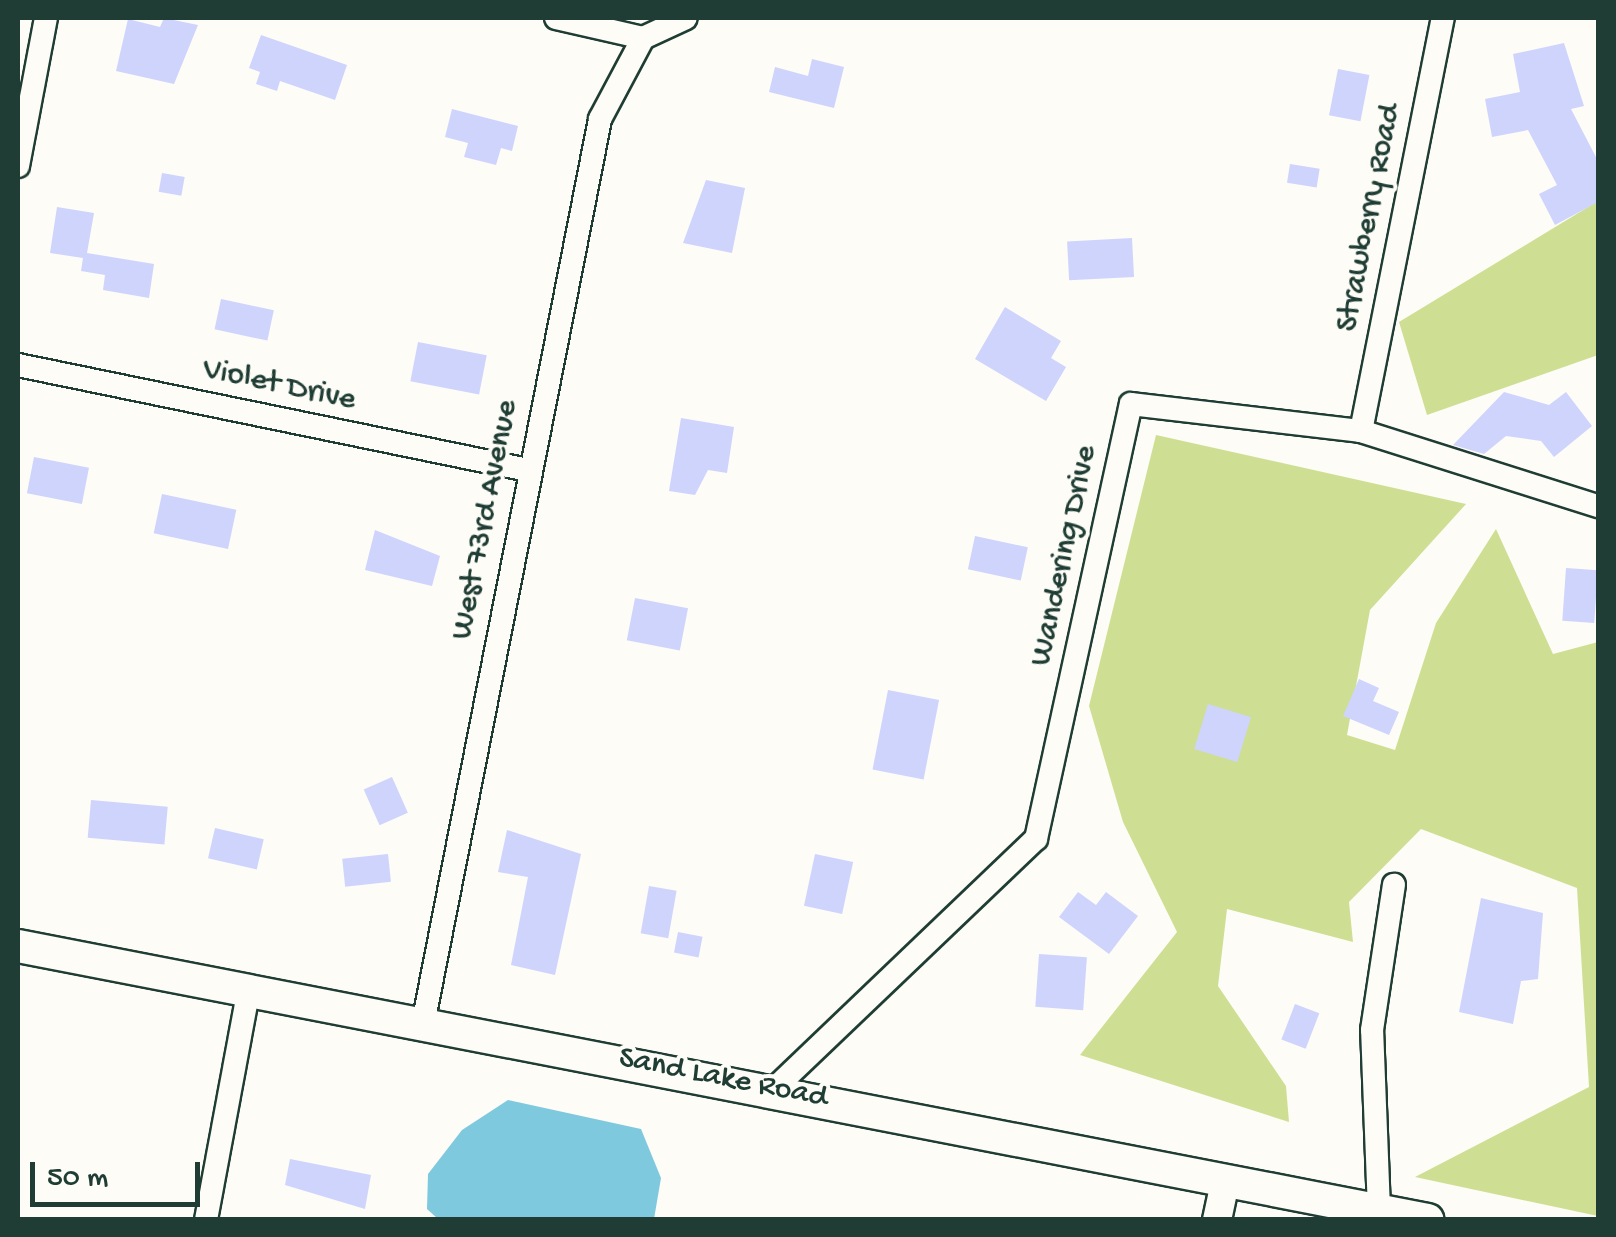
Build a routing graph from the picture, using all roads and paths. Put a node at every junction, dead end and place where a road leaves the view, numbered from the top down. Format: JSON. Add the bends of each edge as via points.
{"nodes":[{"id":1,"x":46,"y":18,"type":"edge"},
{"id":2,"x":556,"y":18,"type":"edge"},
{"id":3,"x":686,"y":18,"type":"edge"},
{"id":4,"x":1444,"y":18,"type":"edge"},
{"id":5,"x":643,"y":38,"type":"junction"},
{"id":6,"x":18,"y":166,"type":"edge"},
{"id":7,"x":18,"y":365,"type":"edge"},
{"id":8,"x":1360,"y":431,"type":"junction"},
{"id":9,"x":528,"y":470,"type":"junction"},
{"id":10,"x":1598,"y":506,"type":"edge"},
{"id":11,"x":1394,"y":886,"type":"dead end"},
{"id":12,"x":18,"y":946,"type":"edge"},
{"id":13,"x":248,"y":994,"type":"junction"},
{"id":14,"x":423,"y":1024,"type":"junction"},
{"id":15,"x":775,"y":1088,"type":"junction"},
{"id":16,"x":1225,"y":1183,"type":"junction"},
{"id":17,"x":1379,"y":1210,"type":"junction"},
{"id":18,"x":206,"y":1220,"type":"edge"},
{"id":19,"x":1217,"y":1220,"type":"edge"},
{"id":20,"x":1428,"y":1220,"type":"edge"}],
"edges":[{"from":1,"to":6,"type":"street"},
{"from":2,"to":5,"type":"street"},
{"from":3,"to":5,"type":"street"},
{"from":4,"to":8,"type":"street","name":"Strawberry Road"},
{"from":5,"to":9,"type":"street","name":"West 73rd Avenue","via":[[600,119]]},
{"from":7,"to":9,"type":"street","name":"Violet Drive"},
{"from":8,"to":10,"type":"street","name":"Wandering Drive"},
{"from":8,"to":15,"type":"street","name":"Wandering Drive","via":[[1130,404],[1036,839]]},
{"from":9,"to":14,"type":"street","name":"West 73rd Avenue"},
{"from":11,"to":17,"type":"street","via":[[1372,1030]]},
{"from":12,"to":13,"type":"main road","name":"Sand Lake Road"},
{"from":13,"to":14,"type":"main road","name":"Sand Lake Road"},
{"from":13,"to":18,"type":"street"},
{"from":14,"to":15,"type":"main road","name":"Sand Lake Road"},
{"from":15,"to":16,"type":"main road","name":"Sand Lake Road"},
{"from":16,"to":17,"type":"main road","name":"Sand Lake Road"},
{"from":16,"to":19,"type":"street"},
{"from":17,"to":20,"type":"main road","name":"Sand Lake Road"}]}
